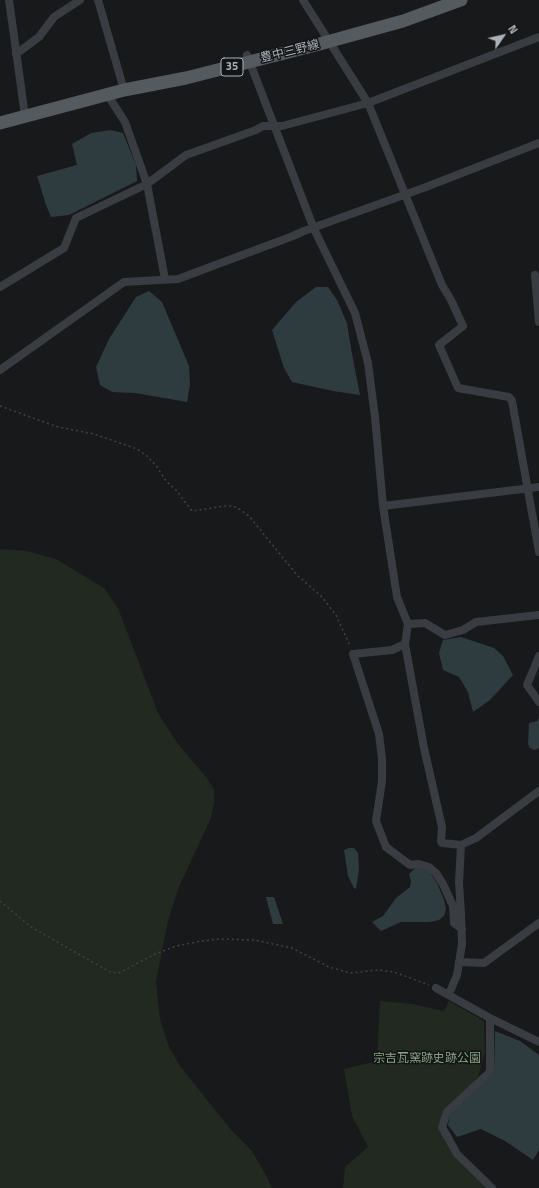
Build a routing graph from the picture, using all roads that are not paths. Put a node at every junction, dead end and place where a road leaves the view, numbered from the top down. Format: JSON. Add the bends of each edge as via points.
{"nodes":[{"id":1,"x":9,"y":0,"type":"edge"},
{"id":2,"x":80,"y":0,"type":"edge"},
{"id":3,"x":98,"y":0,"type":"edge"},
{"id":4,"x":303,"y":0,"type":"edge"},
{"id":5,"x":461,"y":0,"type":"edge"},
{"id":6,"x":539,"y":37,"type":"edge"},
{"id":7,"x":329,"y":41,"type":"junction"},
{"id":8,"x":16,"y":54,"type":"junction"},
{"id":9,"x":249,"y":58,"type":"junction"},
{"id":10,"x":124,"y":90,"type":"junction"},
{"id":11,"x":107,"y":94,"type":"junction"},
{"id":12,"x":368,"y":103,"type":"junction"},
{"id":13,"x":25,"y":116,"type":"junction"},
{"id":14,"x":0,"y":123,"type":"edge"},
{"id":15,"x":274,"y":126,"type":"junction"},
{"id":16,"x":539,"y":143,"type":"edge"},
{"id":17,"x":147,"y":184,"type":"junction"},
{"id":18,"x":405,"y":194,"type":"junction"},
{"id":19,"x":314,"y":228,"type":"junction"},
{"id":20,"x":535,"y":275,"type":"dead end"},
{"id":21,"x":165,"y":280,"type":"junction"},
{"id":22,"x":0,"y":287,"type":"edge"},
{"id":23,"x":539,"y":322,"type":"edge"},
{"id":24,"x":0,"y":370,"type":"edge"},
{"id":25,"x":539,"y":487,"type":"edge"},
{"id":26,"x":526,"y":489,"type":"junction"},
{"id":27,"x":383,"y":506,"type":"junction"},
{"id":28,"x":539,"y":552,"type":"edge"},
{"id":29,"x":539,"y":614,"type":"edge"},
{"id":30,"x":408,"y":624,"type":"junction"},
{"id":31,"x":405,"y":644,"type":"junction"},
{"id":32,"x":539,"y":656,"type":"edge"},
{"id":33,"x":539,"y":702,"type":"edge"},
{"id":34,"x":539,"y":791,"type":"edge"},
{"id":35,"x":461,"y":846,"type":"junction"},
{"id":36,"x":539,"y":923,"type":"edge"},
{"id":37,"x":462,"y":930,"type":"junction"},
{"id":38,"x":459,"y":962,"type":"junction"},
{"id":39,"x":436,"y":988,"type":"road end"},
{"id":40,"x":449,"y":994,"type":"junction"},
{"id":41,"x":490,"y":1018,"type":"junction"},
{"id":42,"x":539,"y":1042,"type":"edge"},
{"id":43,"x":492,"y":1188,"type":"edge"}],
"edges":[{"from":1,"to":8,"type":"street"},
{"from":2,"to":8,"type":"street","via":[[54,17],[38,37]]},
{"from":3,"to":10,"type":"street"},
{"from":4,"to":7,"type":"street"},
{"from":5,"to":7,"type":"main road","name":"豊中三野線","number":"35","via":[[403,21]]},
{"from":6,"to":12,"type":"street"},
{"from":7,"to":9,"type":"main road","name":"豊中三野線","number":"35"},
{"from":7,"to":12,"type":"street"},
{"from":8,"to":13,"type":"street"},
{"from":9,"to":10,"type":"main road","name":"豊中三野線","number":"35","via":[[186,78]]},
{"from":9,"to":15,"type":"street"},
{"from":10,"to":11,"type":"main road","name":"豊中三野線","number":"35"},
{"from":11,"to":13,"type":"main road","name":"豊中三野線","number":"35"},
{"from":11,"to":17,"type":"street","via":[[125,122]]},
{"from":12,"to":15,"type":"street"},
{"from":12,"to":18,"type":"street"},
{"from":13,"to":14,"type":"main road","name":"豊中三野線","number":"35"},
{"from":15,"to":17,"type":"street","via":[[263,126],[186,155]]},
{"from":15,"to":19,"type":"street"},
{"from":16,"to":18,"type":"street"},
{"from":17,"to":21,"type":"street"},
{"from":17,"to":22,"type":"street","via":[[76,218],[64,248]]},
{"from":18,"to":19,"type":"street"},
{"from":18,"to":26,"type":"street","via":[[442,285],[463,326],[439,345],[458,388],[509,397],[512,401]]},
{"from":19,"to":21,"type":"street","via":[[178,279]]},
{"from":19,"to":27,"type":"street","via":[[355,313],[368,364]]},
{"from":20,"to":23,"type":"street"},
{"from":21,"to":24,"type":"street","via":[[124,282]]},
{"from":25,"to":26,"type":"street"},
{"from":26,"to":27,"type":"street"},
{"from":26,"to":28,"type":"street"},
{"from":27,"to":30,"type":"street","via":[[397,597]]},
{"from":29,"to":30,"type":"street","via":[[476,622],[445,636],[425,623]]},
{"from":30,"to":31,"type":"street"},
{"from":31,"to":35,"type":"street","via":[[442,827],[441,841]]},
{"from":31,"to":37,"type":"street","via":[[392,650],[353,654],[379,734],[382,781],[376,821],[386,847],[410,866],[419,864],[429,867],[436,873],[453,906],[454,923]]},
{"from":32,"to":33,"type":"street","via":[[527,685]]},
{"from":34,"to":35,"type":"street","via":[[476,838]]},
{"from":35,"to":37,"type":"street","via":[[459,883]]},
{"from":36,"to":38,"type":"street","via":[[484,964]]},
{"from":37,"to":38,"type":"street"},
{"from":38,"to":40,"type":"street"},
{"from":39,"to":40,"type":"street"},
{"from":40,"to":41,"type":"street"},
{"from":41,"to":42,"type":"street"},
{"from":41,"to":43,"type":"street","via":[[490,1072],[447,1112],[442,1127],[457,1154]]}]}
